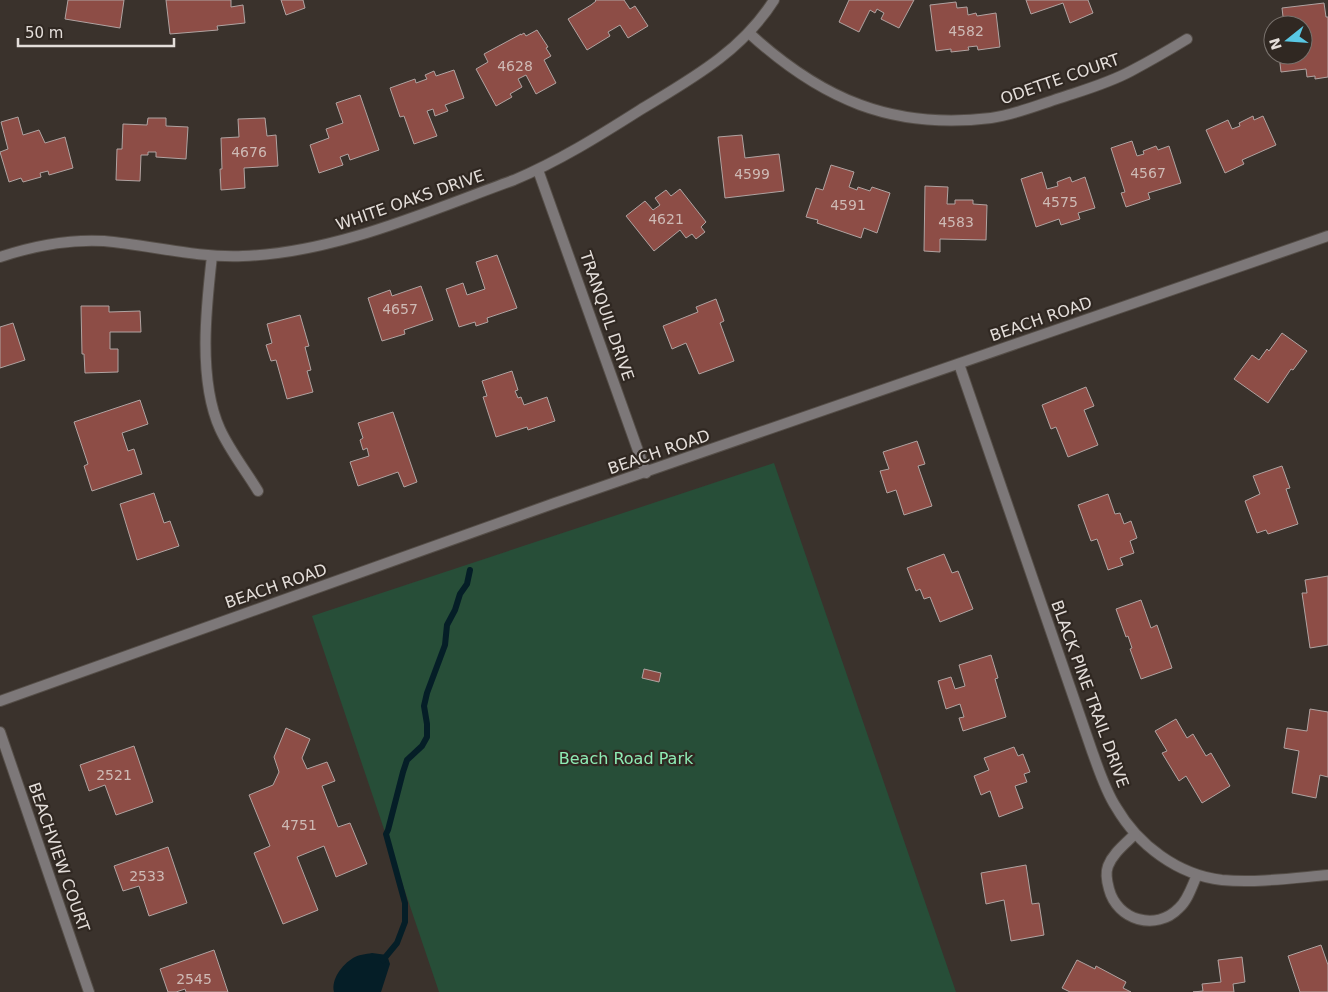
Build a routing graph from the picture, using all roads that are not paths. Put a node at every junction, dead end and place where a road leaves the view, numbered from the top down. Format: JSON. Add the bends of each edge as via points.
{"nodes":[{"id":1,"x":774,"y":0,"type":"edge"},
{"id":2,"x":749,"y":33,"type":"junction"},
{"id":3,"x":1187,"y":39,"type":"dead end"},
{"id":4,"x":538,"y":170,"type":"junction"},
{"id":5,"x":1328,"y":236,"type":"edge"},
{"id":6,"x":212,"y":256,"type":"junction"},
{"id":7,"x":0,"y":257,"type":"edge"},
{"id":8,"x":959,"y":364,"type":"junction"},
{"id":9,"x":646,"y":473,"type":"junction"},
{"id":10,"x":258,"y":491,"type":"dead end"},
{"id":11,"x":0,"y":700,"type":"edge"},
{"id":12,"x":0,"y":732,"type":"edge"},
{"id":13,"x":1135,"y":834,"type":"junction"},
{"id":14,"x":1197,"y":874,"type":"junction"},
{"id":15,"x":1328,"y":875,"type":"edge"},
{"id":16,"x":89,"y":992,"type":"edge"}],
"edges":[{"from":1,"to":2,"type":"street","name":"WHITE OAKS DRIVE"},
{"from":2,"to":3,"type":"street","name":"ODETTE COURT","via":[[793,70],[845,100],[905,117],[942,121],[992,118],[1041,104],[1131,72]]},
{"from":2,"to":4,"type":"street","name":"WHITE OAKS DRIVE","via":[[716,62],[585,145]]},
{"from":4,"to":6,"type":"street","name":"WHITE OAKS DRIVE","via":[[332,243],[272,254]]},
{"from":4,"to":9,"type":"street","name":"TRANQUIL DRIVE"},
{"from":5,"to":8,"type":"street","name":"BEACH ROAD"},
{"from":6,"to":7,"type":"street","name":"WHITE OAKS DRIVE","via":[[104,241],[79,241],[47,244]]},
{"from":6,"to":10,"type":"street","via":[[205,338],[210,393],[220,430]]},
{"from":8,"to":9,"type":"street","name":"BEACH ROAD"},
{"from":8,"to":13,"type":"street","name":"BLACK PINE TRAIL DRIVE","via":[[1104,783],[1115,807]]},
{"from":9,"to":11,"type":"street","name":"BEACH ROAD"},
{"from":12,"to":16,"type":"street","name":"BEACHVIEW COURT"},
{"from":13,"to":14,"type":"street","name":"BLACK PINE TRAIL DRIVE","via":[[1159,855]]},
{"from":13,"to":14,"type":"street","via":[[1116,853],[1107,869],[1106,881],[1114,902],[1130,917],[1155,920],[1178,910]]},
{"from":14,"to":15,"type":"street","name":"BLACK PINE TRAIL DRIVE","via":[[1220,880],[1246,881]]}]}
